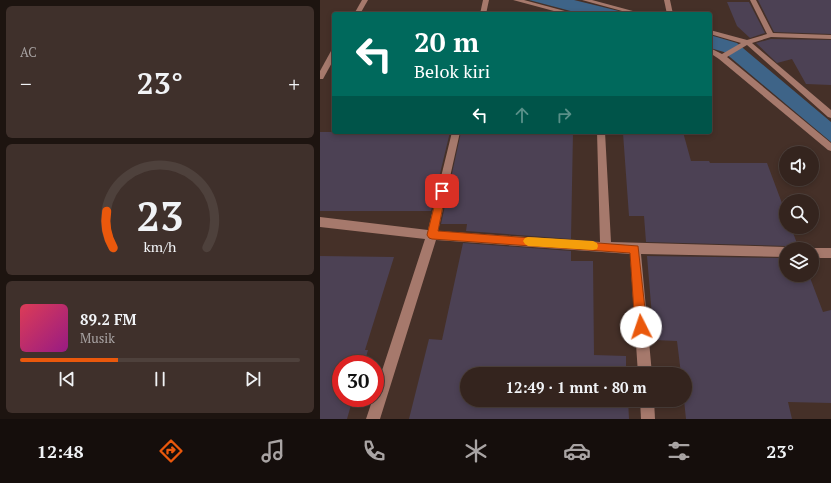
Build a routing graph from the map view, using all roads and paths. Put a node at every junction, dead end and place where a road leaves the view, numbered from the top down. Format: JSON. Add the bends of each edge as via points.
{"nodes":[{"id":1,"x":365,"y":0,"type":"edge"},
{"id":2,"x":486,"y":0,"type":"edge"},
{"id":3,"x":516,"y":0,"type":"edge"},
{"id":4,"x":585,"y":0,"type":"edge"},
{"id":5,"x":667,"y":0,"type":"edge"},
{"id":6,"x":753,"y":0,"type":"edge"},
{"id":7,"x":358,"y":12,"type":"edge"},
{"id":8,"x":483,"y":12,"type":"edge"},
{"id":9,"x":565,"y":12,"type":"edge"},
{"id":10,"x":633,"y":12,"type":"edge"},
{"id":11,"x":670,"y":12,"type":"edge"},
{"id":12,"x":712,"y":33,"type":"edge"},
{"id":13,"x":771,"y":35,"type":"junction"},
{"id":14,"x":831,"y":36,"type":"edge"},
{"id":15,"x":744,"y":43,"type":"junction"},
{"id":16,"x":712,"y":51,"type":"edge"},
{"id":17,"x":332,"y":56,"type":"edge"},
{"id":18,"x":724,"y":56,"type":"junction"},
{"id":19,"x":320,"y":77,"type":"edge"},
{"id":20,"x":831,"y":115,"type":"edge"},
{"id":21,"x":456,"y":134,"type":"edge"},
{"id":22,"x":601,"y":134,"type":"edge"},
{"id":23,"x":831,"y":148,"type":"edge"},
{"id":24,"x":320,"y":222,"type":"edge"},
{"id":25,"x":432,"y":235,"type":"junction"},
{"id":26,"x":606,"y":247,"type":"junction"},
{"id":27,"x":635,"y":249,"type":"junction"},
{"id":28,"x":779,"y":252,"type":"edge"},
{"id":29,"x":819,"y":253,"type":"edge"},
{"id":30,"x":831,"y":253,"type":"edge"},
{"id":31,"x":644,"y":367,"type":"edge"},
{"id":32,"x":647,"y":407,"type":"edge"},
{"id":33,"x":373,"y":419,"type":"edge"},
{"id":34,"x":648,"y":419,"type":"edge"}],
"edges":[{"from":1,"to":7,"type":"street"},
{"from":2,"to":8,"type":"street"},
{"from":3,"to":9,"type":"street"},
{"from":4,"to":10,"type":"street"},
{"from":5,"to":11,"type":"street"},
{"from":6,"to":13,"type":"street"},
{"from":12,"to":15,"type":"street"},
{"from":13,"to":14,"type":"street"},
{"from":13,"to":15,"type":"street"},
{"from":15,"to":18,"type":"street"},
{"from":15,"to":20,"type":"street"},
{"from":16,"to":18,"type":"street"},
{"from":17,"to":19,"type":"street"},
{"from":18,"to":23,"type":"street"},
{"from":21,"to":25,"type":"street"},
{"from":22,"to":26,"type":"street"},
{"from":24,"to":25,"type":"street"},
{"from":25,"to":26,"type":"street"},
{"from":25,"to":33,"type":"street"},
{"from":26,"to":27,"type":"street"},
{"from":27,"to":28,"type":"street"},
{"from":27,"to":31,"type":"street"},
{"from":29,"to":30,"type":"street"},
{"from":32,"to":34,"type":"street"}]}
